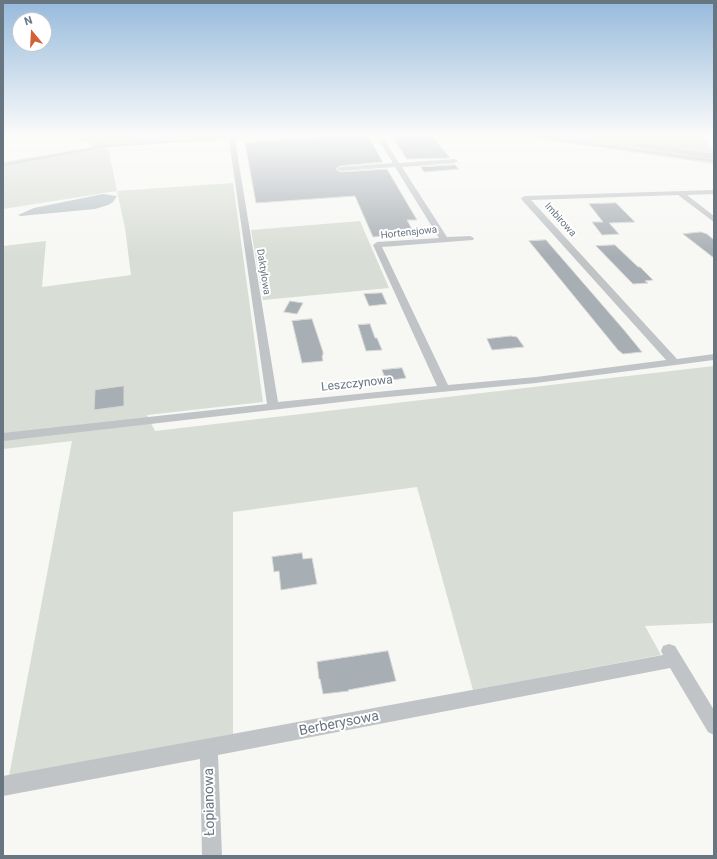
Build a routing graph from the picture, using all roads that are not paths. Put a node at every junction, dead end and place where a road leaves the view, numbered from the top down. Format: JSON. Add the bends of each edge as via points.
{"nodes":[{"id":1,"x":238,"y":176,"type":"edge"},
{"id":2,"x":405,"y":176,"type":"edge"},
{"id":3,"x":714,"y":192,"type":"edge"},
{"id":4,"x":680,"y":193,"type":"junction"},
{"id":5,"x":714,"y":220,"type":"edge"},
{"id":6,"x":470,"y":238,"type":"dead end"},
{"id":7,"x":445,"y":240,"type":"junction"},
{"id":8,"x":714,"y":357,"type":"edge"},
{"id":9,"x":674,"y":362,"type":"junction"},
{"id":10,"x":444,"y":389,"type":"junction"},
{"id":11,"x":273,"y":407,"type":"junction"},
{"id":12,"x":3,"y":437,"type":"edge"},
{"id":13,"x":714,"y":726,"type":"edge"},
{"id":14,"x":209,"y":748,"type":"junction"},
{"id":15,"x":3,"y":786,"type":"edge"},
{"id":16,"x":212,"y":856,"type":"edge"}],
"edges":[{"from":1,"to":11,"type":"street","name":"Daktylowa"},
{"from":2,"to":7,"type":"street","name":"Hortensjowa"},
{"from":3,"to":4,"type":"street","name":"Imbirowa"},
{"from":4,"to":5,"type":"street"},
{"from":4,"to":9,"type":"street","name":"Imbirowa","via":[[524,198]]},
{"from":6,"to":7,"type":"street","name":"Hortensjowa"},
{"from":7,"to":10,"type":"street","name":"Hortensjowa","via":[[377,245]]},
{"from":8,"to":9,"type":"street","name":"Leszczynowa"},
{"from":9,"to":10,"type":"street","name":"Leszczynowa"},
{"from":10,"to":11,"type":"street","name":"Leszczynowa"},
{"from":11,"to":12,"type":"street","name":"Leszczynowa"},
{"from":13,"to":14,"type":"street","name":"Berberysowa","via":[[672,655]]},
{"from":14,"to":15,"type":"street","name":"Berberysowa"},
{"from":14,"to":16,"type":"street","name":"Łopianowa"}]}
